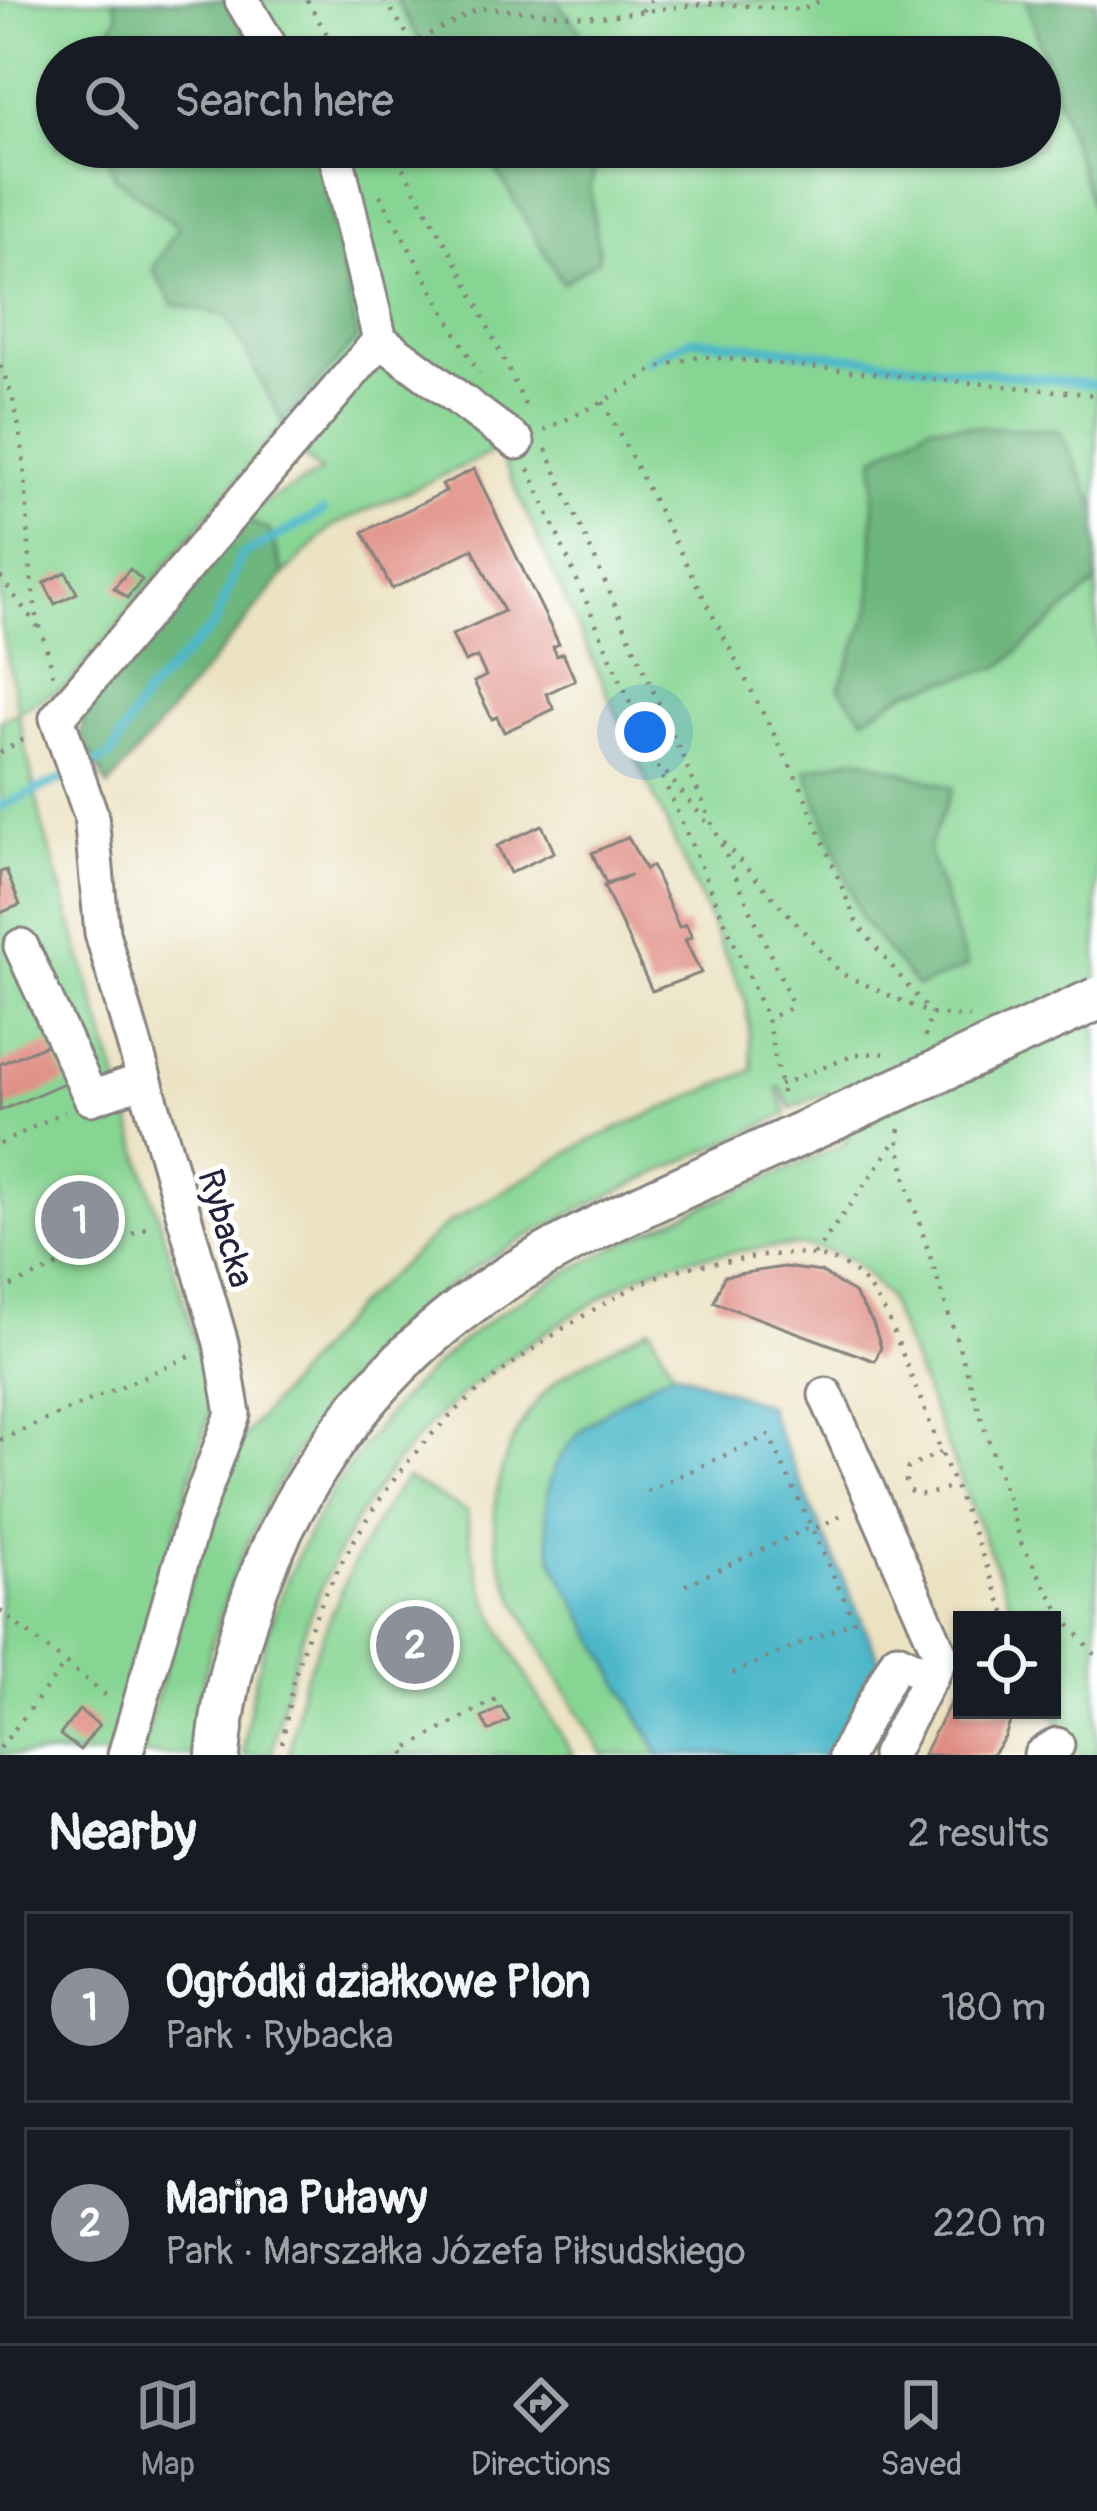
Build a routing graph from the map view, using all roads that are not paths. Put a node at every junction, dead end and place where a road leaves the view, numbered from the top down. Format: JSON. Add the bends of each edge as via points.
{"nodes":[{"id":1,"x":242,"y":0,"type":"edge"},
{"id":2,"x":263,"y":36,"type":"edge"},
{"id":3,"x":337,"y":168,"type":"edge"},
{"id":4,"x":380,"y":340,"type":"junction"},
{"id":5,"x":532,"y":429,"type":"road end"},
{"id":6,"x":21,"y":946,"type":"dead end"},
{"id":7,"x":1097,"y":999,"type":"edge"},
{"id":8,"x":144,"y":1080,"type":"junction"},
{"id":9,"x":826,"y":1395,"type":"dead end"},
{"id":10,"x":931,"y":1677,"type":"junction"},
{"id":11,"x":125,"y":1755,"type":"edge"},
{"id":12,"x":218,"y":1755,"type":"edge"},
{"id":13,"x":846,"y":1755,"type":"edge"},
{"id":14,"x":889,"y":1755,"type":"edge"}],
"edges":[{"from":1,"to":2,"type":"street"},
{"from":3,"to":4,"type":"street"},
{"from":4,"to":5,"type":"street"},
{"from":4,"to":8,"type":"street","name":"Rybacka","via":[[57,718],[91,814],[102,934]]},
{"from":6,"to":8,"type":"street","via":[[91,1098]]},
{"from":7,"to":12,"type":"main road","bridge":true,"via":[[567,1243],[430,1336],[326,1453],[281,1526],[244,1617]]},
{"from":8,"to":11,"type":"street","name":"Rybacka","via":[[233,1414]]},
{"from":9,"to":10,"type":"street","via":[[941,1656]]},
{"from":10,"to":13,"type":"street","via":[[897,1660]]},
{"from":10,"to":14,"type":"street"}]}
